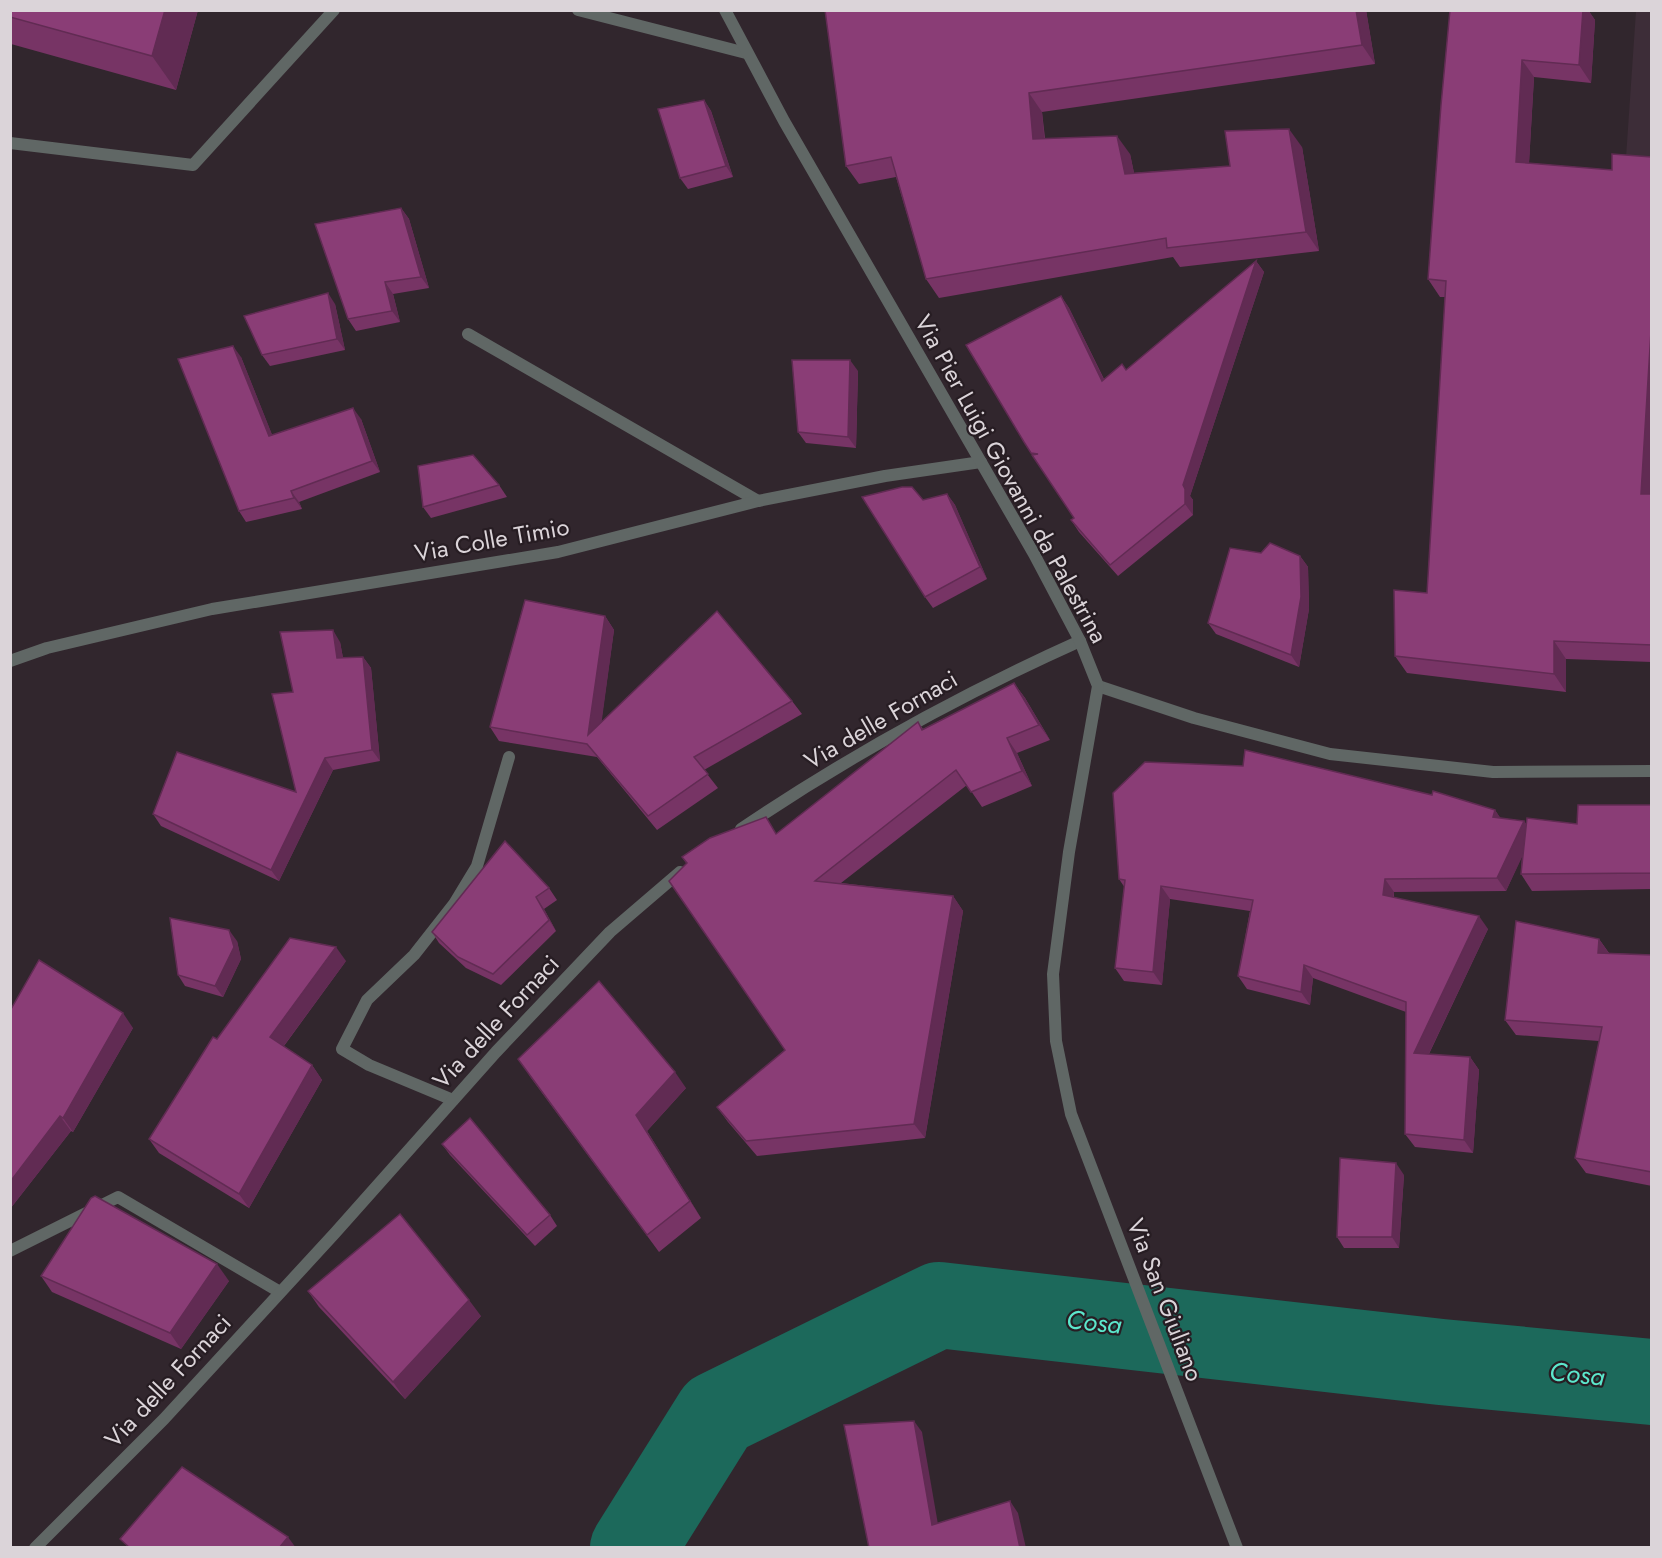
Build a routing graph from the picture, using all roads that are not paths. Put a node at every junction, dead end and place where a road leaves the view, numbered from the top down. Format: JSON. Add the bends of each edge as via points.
{"nodes":[{"id":1,"x":334,"y":10,"type":"edge"},
{"id":2,"x":579,"y":10,"type":"edge"},
{"id":3,"x":724,"y":10,"type":"edge"},
{"id":4,"x":746,"y":53,"type":"junction"},
{"id":5,"x":10,"y":143,"type":"edge"},
{"id":6,"x":468,"y":334,"type":"dead end"},
{"id":7,"x":981,"y":462,"type":"junction"},
{"id":8,"x":758,"y":501,"type":"junction"},
{"id":9,"x":1080,"y":641,"type":"junction"},
{"id":10,"x":10,"y":661,"type":"edge"},
{"id":11,"x":1098,"y":686,"type":"junction"},
{"id":12,"x":509,"y":757,"type":"edge"},
{"id":13,"x":1652,"y":771,"type":"edge"},
{"id":14,"x":734,"y":835,"type":"edge"},
{"id":15,"x":687,"y":867,"type":"edge"},
{"id":16,"x":453,"y":1100,"type":"junction"},
{"id":17,"x":10,"y":1251,"type":"edge"},
{"id":18,"x":280,"y":1292,"type":"junction"},
{"id":19,"x":35,"y":1548,"type":"edge"},
{"id":20,"x":1237,"y":1548,"type":"edge"}],
"edges":[{"from":1,"to":5,"type":"street","via":[[193,165]]},
{"from":2,"to":4,"type":"street"},
{"from":3,"to":4,"type":"street","name":"Via Pier Luigi Giovanni da Palestrina"},
{"from":4,"to":7,"type":"street","name":"Via Pier Luigi Giovanni da Palestrina"},
{"from":6,"to":8,"type":"street"},
{"from":7,"to":8,"type":"street","name":"Via Colle Timio"},
{"from":7,"to":9,"type":"street","name":"Via Pier Luigi Giovanni da Palestrina"},
{"from":8,"to":10,"type":"street","name":"Via Colle Timio","via":[[558,552],[212,609],[47,648]]},
{"from":9,"to":11,"type":"street","name":"Via Pier Luigi Giovanni da Palestrina"},
{"from":9,"to":14,"type":"street","name":"Via delle Fornaci","via":[[1005,674],[882,741]]},
{"from":11,"to":13,"type":"street","via":[[1194,718],[1330,754],[1493,772]]},
{"from":11,"to":20,"type":"street","name":"Via San Giuliano","via":[[1069,852],[1053,974],[1056,1041],[1071,1114]]},
{"from":12,"to":16,"type":"street","via":[[477,866],[454,904],[414,955],[367,1000],[342,1049],[369,1065]]},
{"from":15,"to":16,"type":"street","name":"Via delle Fornaci","via":[[610,932]]},
{"from":16,"to":18,"type":"street","name":"Via delle Fornaci"},
{"from":17,"to":18,"type":"street","via":[[118,1197]]},
{"from":18,"to":19,"type":"street","name":"Via delle Fornaci","via":[[164,1419]]}]}
